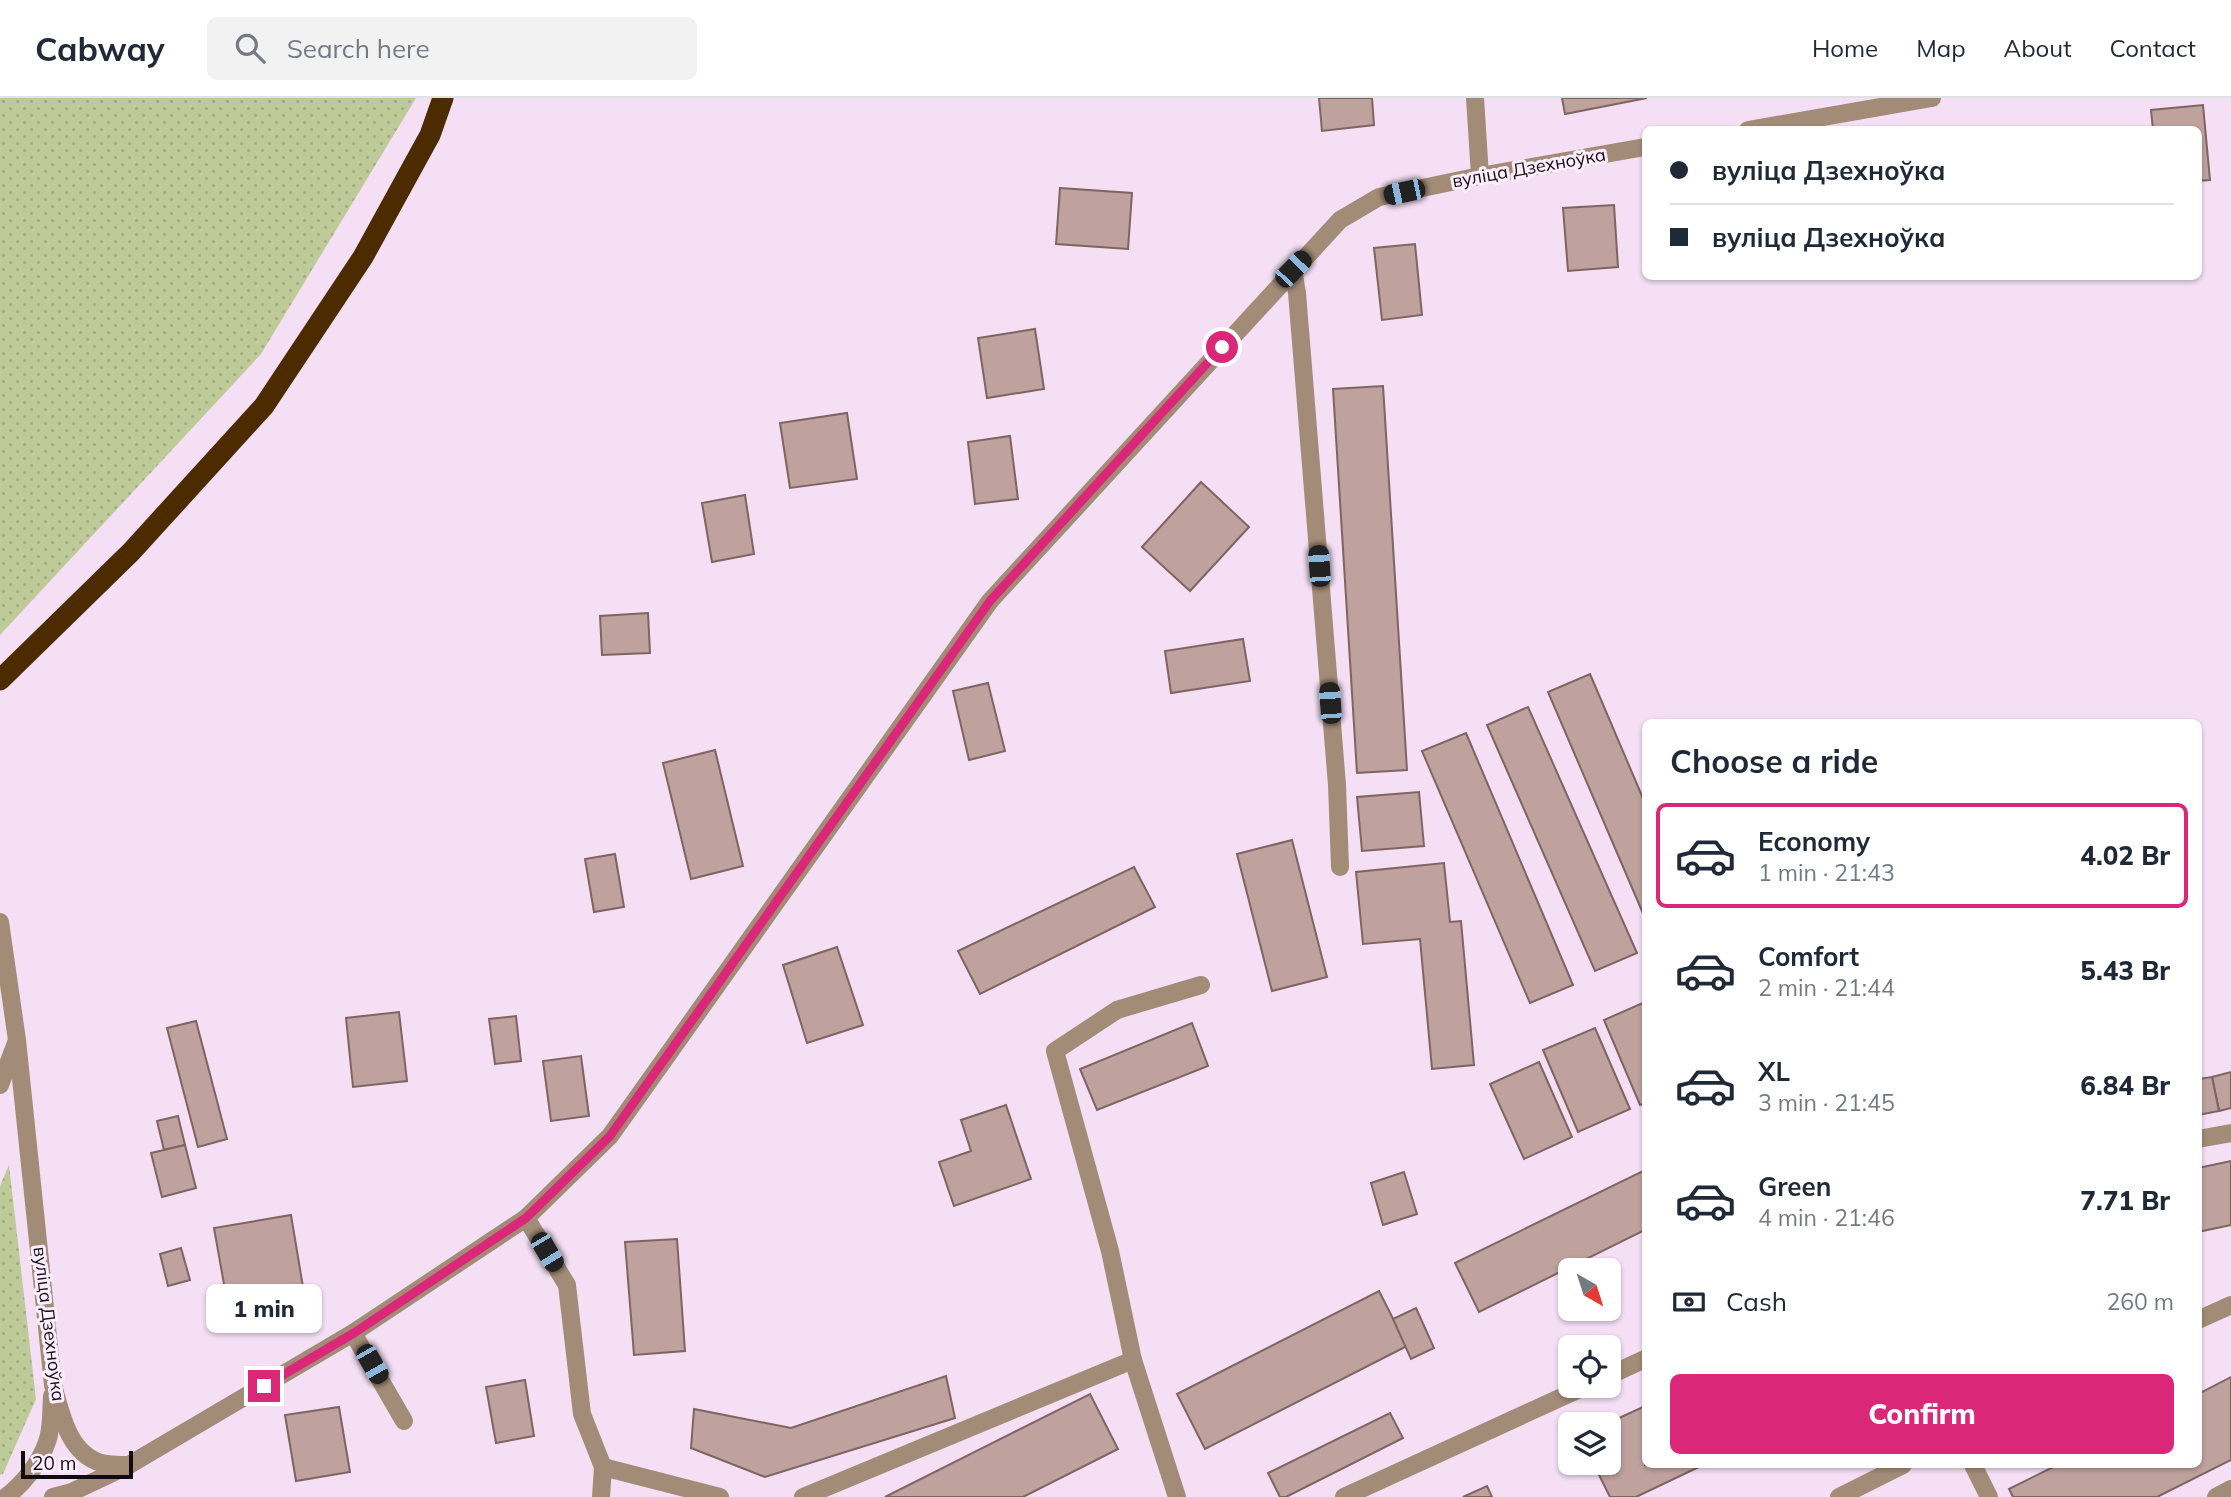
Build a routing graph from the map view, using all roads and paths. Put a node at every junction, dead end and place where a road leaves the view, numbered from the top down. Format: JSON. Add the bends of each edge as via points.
{"nodes":[{"id":1,"x":443,"y":98,"type":"edge"},
{"id":2,"x":1475,"y":98,"type":"edge"},
{"id":3,"x":1932,"y":98,"type":"edge"},
{"id":4,"x":1771,"y":126,"type":"edge"},
{"id":5,"x":1642,"y":148,"type":"edge"},
{"id":6,"x":1480,"y":176,"type":"junction"},
{"id":7,"x":1293,"y":269,"type":"junction"},
{"id":8,"x":0,"y":680,"type":"edge"},
{"id":9,"x":1340,"y":867,"type":"dead end"},
{"id":10,"x":0,"y":922,"type":"edge"},
{"id":11,"x":1201,"y":985,"type":"dead end"},
{"id":12,"x":18,"y":1040,"type":"junction"},
{"id":13,"x":0,"y":1086,"type":"edge"},
{"id":14,"x":2231,"y":1132,"type":"edge"},
{"id":15,"x":2202,"y":1138,"type":"edge"},
{"id":16,"x":526,"y":1218,"type":"junction"},
{"id":17,"x":2231,"y":1305,"type":"edge"},
{"id":18,"x":2202,"y":1318,"type":"edge"},
{"id":19,"x":354,"y":1333,"type":"junction"},
{"id":20,"x":1133,"y":1360,"type":"junction"},
{"id":21,"x":1642,"y":1360,"type":"edge"},
{"id":22,"x":1621,"y":1370,"type":"edge"},
{"id":23,"x":53,"y":1385,"type":"junction"},
{"id":24,"x":1560,"y":1398,"type":"edge"},
{"id":25,"x":404,"y":1421,"type":"dead end"},
{"id":26,"x":129,"y":1465,"type":"junction"},
{"id":27,"x":603,"y":1467,"type":"junction"},
{"id":28,"x":1897,"y":1468,"type":"edge"},
{"id":29,"x":1974,"y":1468,"type":"edge"},
{"id":30,"x":2231,"y":1489,"type":"edge"},
{"id":31,"x":6,"y":1497,"type":"edge"},
{"id":32,"x":53,"y":1497,"type":"edge"},
{"id":33,"x":601,"y":1497,"type":"edge"},
{"id":34,"x":720,"y":1497,"type":"edge"},
{"id":35,"x":803,"y":1497,"type":"edge"},
{"id":36,"x":1177,"y":1497,"type":"edge"},
{"id":37,"x":1344,"y":1497,"type":"edge"},
{"id":38,"x":1839,"y":1497,"type":"edge"},
{"id":39,"x":1989,"y":1497,"type":"edge"},
{"id":40,"x":2216,"y":1497,"type":"edge"}],
"edges":[{"from":1,"to":8,"type":"highway","via":[[430,135],[363,257],[264,406],[131,552]]},
{"from":2,"to":6,"type":"street"},
{"from":3,"to":4,"type":"street"},
{"from":5,"to":6,"type":"street","name":"вуліца Дзехноўка"},
{"from":6,"to":7,"type":"street","name":"вуліца Дзехноўка","via":[[1379,197],[1340,219]]},
{"from":7,"to":9,"type":"street","via":[[1336,771]]},
{"from":7,"to":16,"type":"street","name":"вуліца Дзехноўка","via":[[990,601],[610,1136]]},
{"from":10,"to":12,"type":"street","name":"вуліца Дзехноўка"},
{"from":11,"to":20,"type":"street","via":[[1117,1010],[1055,1051],[1110,1251]]},
{"from":12,"to":13,"type":"street"},
{"from":12,"to":23,"type":"street","name":"вуліца Дзехноўка"},
{"from":14,"to":15,"type":"street"},
{"from":16,"to":19,"type":"street","name":"вуліца Дзехноўка"},
{"from":16,"to":27,"type":"street","via":[[567,1285],[582,1415]]},
{"from":17,"to":18,"type":"street"},
{"from":19,"to":25,"type":"street"},
{"from":19,"to":26,"type":"street","name":"вуліца Дзехноўка"},
{"from":20,"to":35,"type":"street"},
{"from":20,"to":36,"type":"street"},
{"from":21,"to":22,"type":"street"},
{"from":23,"to":26,"type":"street","name":"вуліца Дзехноўка","via":[[65,1427],[78,1448],[99,1463]]},
{"from":23,"to":31,"type":"street","via":[[48,1441],[36,1464]]},
{"from":24,"to":37,"type":"street"},
{"from":26,"to":32,"type":"street"},
{"from":27,"to":33,"type":"street"},
{"from":27,"to":34,"type":"street"},
{"from":28,"to":38,"type":"street"},
{"from":29,"to":39,"type":"street"},
{"from":30,"to":40,"type":"street"}]}
